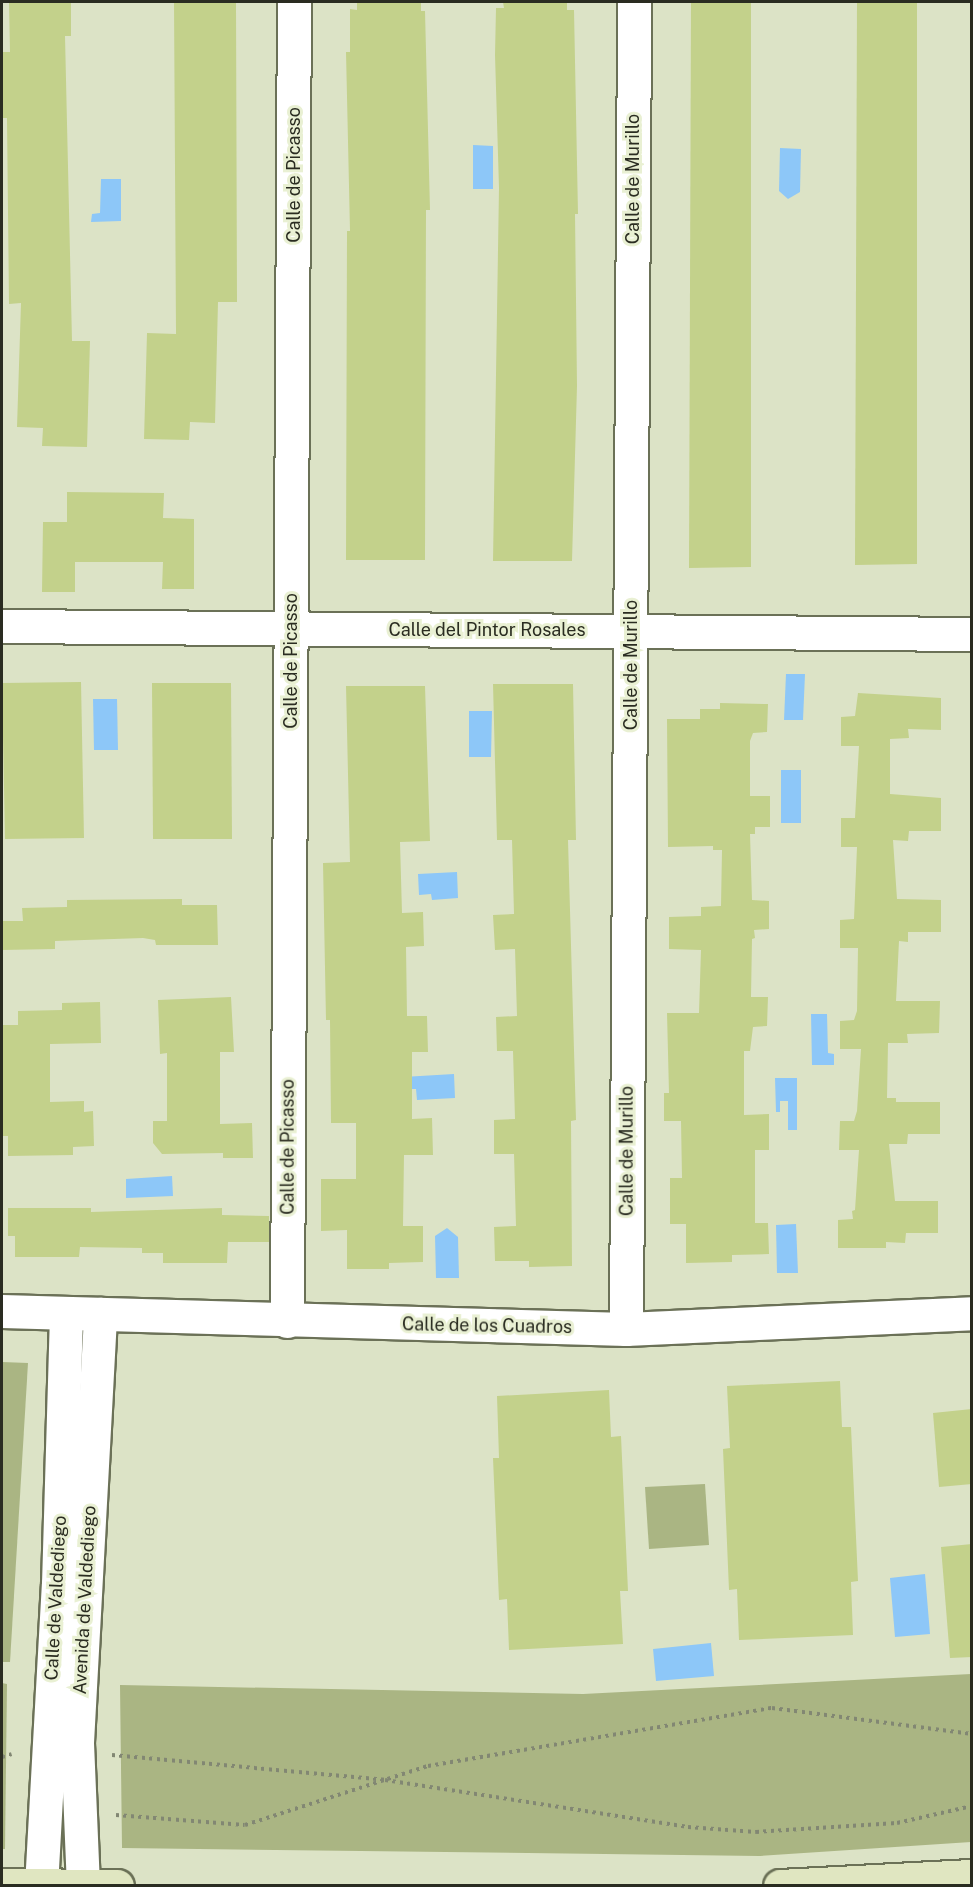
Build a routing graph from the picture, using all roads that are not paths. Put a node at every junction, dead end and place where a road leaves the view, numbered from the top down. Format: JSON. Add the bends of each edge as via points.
{"nodes":[{"id":1,"x":294,"y":2,"type":"edge"},
{"id":2,"x":634,"y":2,"type":"edge"},
{"id":3,"x":2,"y":626,"type":"edge"},
{"id":4,"x":292,"y":629,"type":"junction"},
{"id":5,"x":631,"y":631,"type":"junction"},
{"id":6,"x":972,"y":634,"type":"edge"},
{"id":7,"x":2,"y":1311,"type":"edge"},
{"id":8,"x":66,"y":1313,"type":"junction"},
{"id":9,"x":972,"y":1313,"type":"edge"},
{"id":10,"x":100,"y":1314,"type":"junction"},
{"id":11,"x":287,"y":1321,"type":"junction"},
{"id":12,"x":626,"y":1329,"type":"junction"},
{"id":13,"x":63,"y":1748,"type":"junction"},
{"id":14,"x":972,"y":1876,"type":"edge"},
{"id":15,"x":41,"y":1884,"type":"edge"},
{"id":16,"x":83,"y":1885,"type":"edge"},
{"id":17,"x":2,"y":1886,"type":"edge"},
{"id":18,"x":117,"y":1886,"type":"edge"},
{"id":19,"x":780,"y":1886,"type":"edge"}],
"edges":[{"from":1,"to":4,"type":"street","name":"Calle de Picasso"},
{"from":2,"to":5,"type":"street","name":"Calle de Murillo"},
{"from":3,"to":4,"type":"street","name":"Calle del Pintor Rosales"},
{"from":4,"to":5,"type":"street","name":"Calle del Pintor Rosales"},
{"from":4,"to":11,"type":"street","name":"Calle de Picasso"},
{"from":5,"to":6,"type":"street","name":"Calle del Pintor Rosales"},
{"from":5,"to":12,"type":"street","name":"Calle de Murillo"},
{"from":7,"to":8,"type":"street","name":"Calle de los Cuadros"},
{"from":8,"to":10,"type":"street","name":"Calle de los Cuadros"},
{"from":8,"to":13,"type":"street","name":"Calle de Valdediego"},
{"from":9,"to":12,"type":"street","name":"Calle de los Cuadros"},
{"from":10,"to":11,"type":"street","name":"Calle de los Cuadros"},
{"from":10,"to":13,"type":"street","name":"Avenida de Valdediego"},
{"from":11,"to":12,"type":"street","name":"Calle de los Cuadros"},
{"from":13,"to":15,"type":"street","name":"Calle de Valdediego"},
{"from":13,"to":16,"type":"street","name":"Avenida de Valdediego","via":[[80,1812]]},
{"from":14,"to":19,"type":"street"},
{"from":15,"to":16,"type":"street"},
{"from":15,"to":17,"type":"street"},
{"from":16,"to":18,"type":"street"}]}
